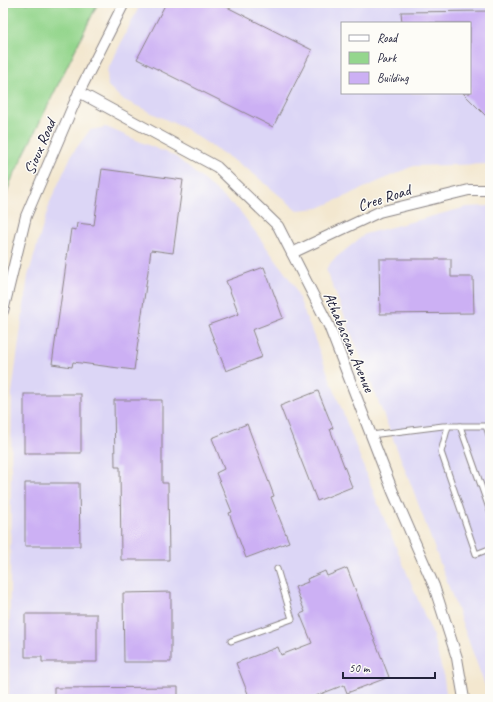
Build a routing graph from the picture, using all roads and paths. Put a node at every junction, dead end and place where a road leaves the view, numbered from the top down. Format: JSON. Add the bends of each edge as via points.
{"nodes":[{"id":1,"x":124,"y":3,"type":"edge"},
{"id":2,"x":80,"y":92,"type":"junction"},
{"id":3,"x":490,"y":190,"type":"edge"},
{"id":4,"x":292,"y":253,"type":"junction"},
{"id":5,"x":3,"y":311,"type":"edge"},
{"id":6,"x":448,"y":426,"type":"junction"},
{"id":7,"x":460,"y":426,"type":"junction"},
{"id":8,"x":488,"y":426,"type":"edge"},
{"id":9,"x":371,"y":435,"type":"junction"},
{"id":10,"x":490,"y":438,"type":"edge"},
{"id":11,"x":490,"y":511,"type":"edge"},
{"id":12,"x":490,"y":550,"type":"edge"},
{"id":13,"x":277,"y":569,"type":"dead end"},
{"id":14,"x":231,"y":641,"type":"dead end"},
{"id":15,"x":464,"y":699,"type":"edge"}],
"edges":[{"from":1,"to":2,"type":"street","name":"Sioux Road"},
{"from":2,"to":4,"type":"street","name":"Athabascan Avenue","via":[[217,167],[278,226]]},
{"from":2,"to":5,"type":"street","name":"Sioux Road","via":[[26,216]]},
{"from":3,"to":4,"type":"street","name":"Cree Road","via":[[469,190],[379,212]]},
{"from":4,"to":9,"type":"street","name":"Athabascan Avenue","via":[[329,326]]},
{"from":6,"to":7,"type":"lane"},
{"from":6,"to":9,"type":"lane"},
{"from":6,"to":12,"type":"lane","via":[[441,452],[448,474],[476,554]]},
{"from":7,"to":8,"type":"lane"},
{"from":7,"to":11,"type":"lane"},
{"from":8,"to":10,"type":"lane"},
{"from":9,"to":15,"type":"street","name":"Athabascan Avenue","via":[[434,586],[456,658]]},
{"from":13,"to":14,"type":"lane","via":[[292,619]]}]}
